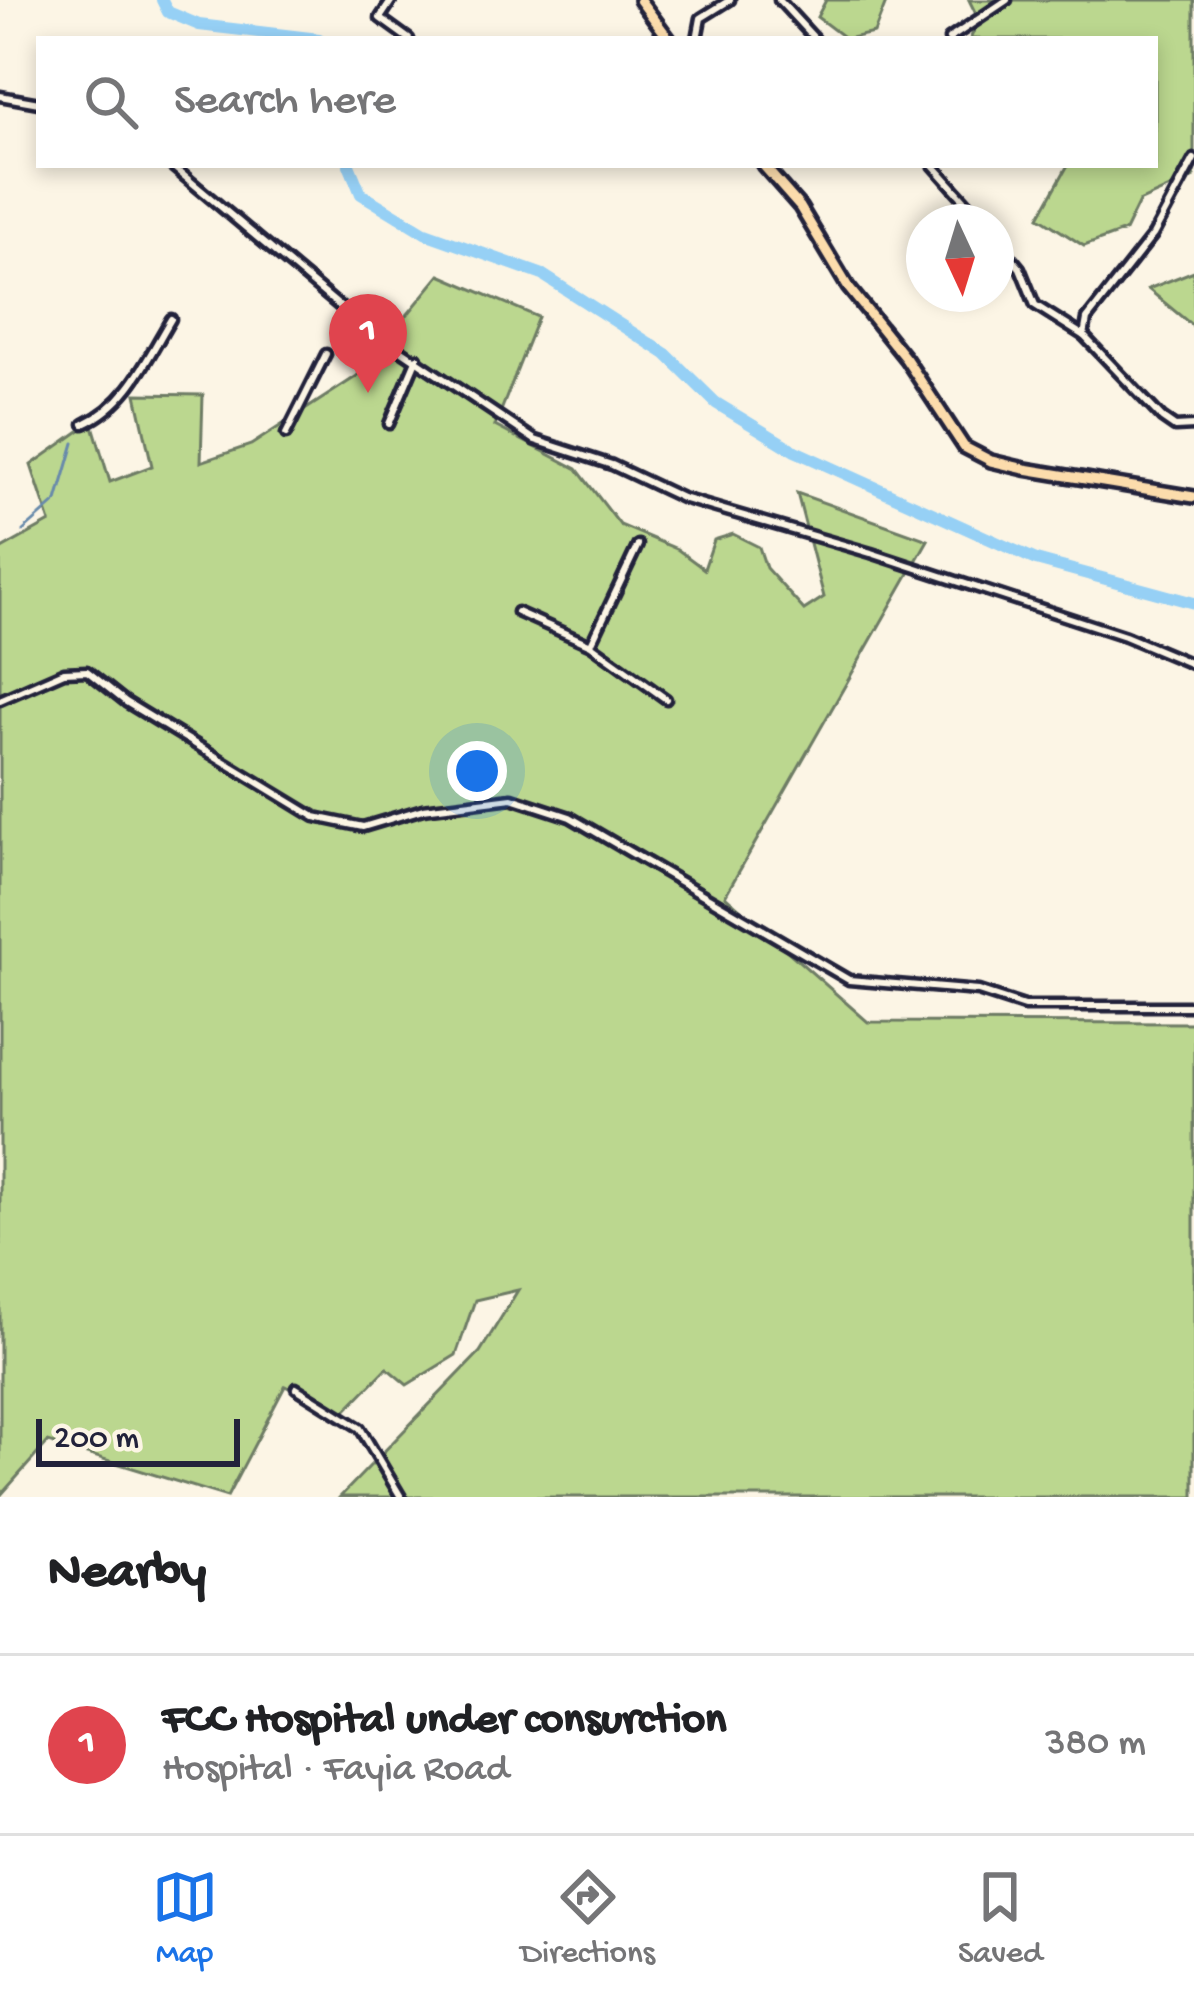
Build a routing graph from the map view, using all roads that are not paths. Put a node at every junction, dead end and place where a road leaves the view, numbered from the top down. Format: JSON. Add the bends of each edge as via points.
{"nodes":[{"id":1,"x":392,"y":0,"type":"edge"},
{"id":2,"x":640,"y":0,"type":"edge"},
{"id":3,"x":730,"y":0,"type":"edge"},
{"id":4,"x":779,"y":0,"type":"edge"},
{"id":5,"x":1007,"y":0,"type":"edge"},
{"id":6,"x":405,"y":36,"type":"edge"},
{"id":7,"x":667,"y":36,"type":"edge"},
{"id":8,"x":698,"y":36,"type":"edge"},
{"id":9,"x":812,"y":36,"type":"edge"},
{"id":10,"x":953,"y":36,"type":"edge"},
{"id":11,"x":0,"y":96,"type":"edge"},
{"id":12,"x":36,"y":102,"type":"edge"},
{"id":13,"x":1194,"y":159,"type":"edge"},
{"id":14,"x":175,"y":168,"type":"edge"},
{"id":15,"x":766,"y":168,"type":"edge"},
{"id":16,"x":936,"y":168,"type":"edge"},
{"id":17,"x":967,"y":204,"type":"edge"},
{"id":18,"x":1014,"y":261,"type":"edge"},
{"id":19,"x":171,"y":319,"type":"dead end"},
{"id":20,"x":1084,"y":336,"type":"junction"},
{"id":21,"x":326,"y":354,"type":"dead end"},
{"id":22,"x":417,"y":358,"type":"junction"},
{"id":23,"x":84,"y":424,"type":"dead end"},
{"id":24,"x":389,"y":424,"type":"dead end"},
{"id":25,"x":1194,"y":426,"type":"edge"},
{"id":26,"x":286,"y":434,"type":"dead end"},
{"id":27,"x":1194,"y":497,"type":"edge"},
{"id":28,"x":638,"y":545,"type":"dead end"},
{"id":29,"x":518,"y":612,"type":"dead end"},
{"id":30,"x":591,"y":645,"type":"junction"},
{"id":31,"x":1194,"y":665,"type":"edge"},
{"id":32,"x":666,"y":699,"type":"dead end"},
{"id":33,"x":0,"y":700,"type":"edge"},
{"id":34,"x":1194,"y":1006,"type":"edge"},
{"id":35,"x":296,"y":1388,"type":"dead end"},
{"id":36,"x":401,"y":1497,"type":"edge"}],
"edges":[{"from":1,"to":6,"type":"street","via":[[380,18]]},
{"from":2,"to":7,"type":"main road"},
{"from":3,"to":8,"type":"street","via":[[701,18]]},
{"from":4,"to":9,"type":"street"},
{"from":5,"to":10,"type":"street"},
{"from":11,"to":12,"type":"street"},
{"from":13,"to":20,"type":"street"},
{"from":14,"to":22,"type":"street","via":[[356,320]]},
{"from":15,"to":27,"type":"main road","via":[[964,447],[1008,465]]},
{"from":16,"to":17,"type":"street"},
{"from":18,"to":20,"type":"street","via":[[1035,305]]},
{"from":19,"to":23,"type":"street","via":[[127,392]]},
{"from":20,"to":25,"type":"street","via":[[1162,418]]},
{"from":21,"to":26,"type":"street"},
{"from":22,"to":24,"type":"street"},
{"from":22,"to":31,"type":"street","via":[[536,440],[682,498],[1125,636]]},
{"from":28,"to":30,"type":"street"},
{"from":29,"to":30,"type":"street"},
{"from":30,"to":32,"type":"street"},
{"from":33,"to":34,"type":"street","via":[[86,670],[247,777],[339,824],[512,798],[570,817],[849,980],[978,991],[1024,1006]]},
{"from":35,"to":36,"type":"street","via":[[360,1428]]}]}
